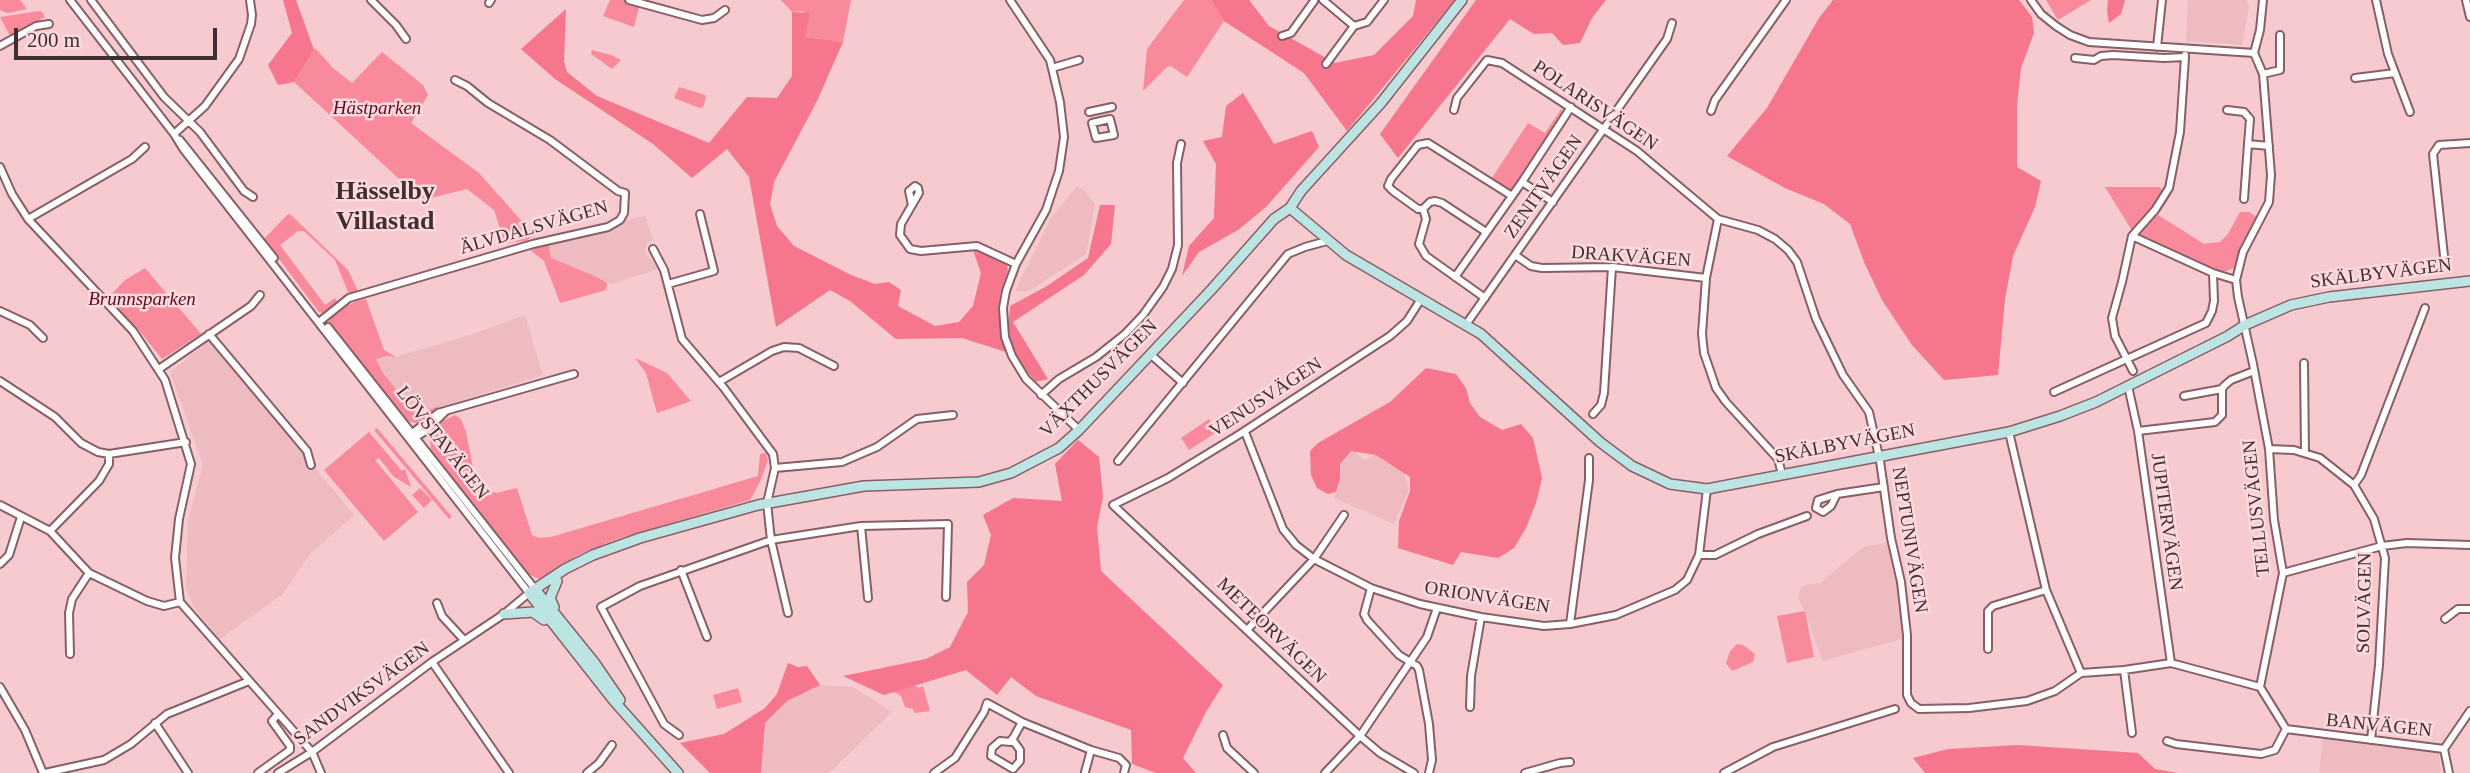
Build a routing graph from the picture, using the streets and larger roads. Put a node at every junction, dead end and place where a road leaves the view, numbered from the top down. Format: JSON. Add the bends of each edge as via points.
{"nodes":[{"id":1,"x":70,"y":0,"type":"edge"},
{"id":2,"x":91,"y":0,"type":"edge"},
{"id":3,"x":250,"y":0,"type":"edge"},
{"id":4,"x":370,"y":0,"type":"edge"},
{"id":5,"x":629,"y":0,"type":"edge"},
{"id":6,"x":1010,"y":0,"type":"edge"},
{"id":7,"x":1304,"y":0,"type":"edge"},
{"id":8,"x":1323,"y":0,"type":"edge"},
{"id":9,"x":1384,"y":0,"type":"edge"},
{"id":10,"x":1462,"y":0,"type":"edge"},
{"id":11,"x":1786,"y":0,"type":"edge"},
{"id":12,"x":2031,"y":0,"type":"edge"},
{"id":13,"x":2162,"y":0,"type":"edge"},
{"id":14,"x":2263,"y":0,"type":"edge"},
{"id":15,"x":2376,"y":0,"type":"edge"},
{"id":16,"x":2466,"y":0,"type":"edge"},
{"id":17,"x":1315,"y":1,"type":"edge"},
{"id":18,"x":724,"y":10,"type":"dead end"},
{"id":19,"x":2470,"y":18,"type":"edge"},
{"id":20,"x":1672,"y":23,"type":"dead end"},
{"id":21,"x":49,"y":24,"type":"dead end"},
{"id":22,"x":1354,"y":26,"type":"junction"},
{"id":23,"x":2280,"y":35,"type":"dead end"},
{"id":24,"x":1282,"y":36,"type":"dead end"},
{"id":25,"x":406,"y":39,"type":"dead end"},
{"id":26,"x":0,"y":46,"type":"edge"},
{"id":27,"x":2157,"y":47,"type":"junction"},
{"id":28,"x":2185,"y":53,"type":"junction"},
{"id":29,"x":2253,"y":53,"type":"junction"},
{"id":30,"x":2075,"y":58,"type":"dead end"},
{"id":31,"x":1079,"y":60,"type":"dead end"},
{"id":32,"x":1326,"y":64,"type":"dead end"},
{"id":33,"x":1052,"y":68,"type":"junction"},
{"id":34,"x":2395,"y":73,"type":"junction"},
{"id":35,"x":2263,"y":74,"type":"junction"},
{"id":36,"x":2355,"y":78,"type":"dead end"},
{"id":37,"x":455,"y":80,"type":"dead end"},
{"id":38,"x":1112,"y":107,"type":"dead end"},
{"id":39,"x":1571,"y":107,"type":"junction"},
{"id":40,"x":1454,"y":110,"type":"dead end"},
{"id":41,"x":2227,"y":110,"type":"dead end"},
{"id":42,"x":1711,"y":111,"type":"dead end"},
{"id":43,"x":1089,"y":112,"type":"dead end"},
{"id":44,"x":2410,"y":112,"type":"dead end"},
{"id":45,"x":189,"y":122,"type":"junction"},
{"id":46,"x":1604,"y":129,"type":"junction"},
{"id":47,"x":174,"y":134,"type":"junction"},
{"id":48,"x":2470,"y":143,"type":"edge"},
{"id":49,"x":1181,"y":144,"type":"dead end"},
{"id":50,"x":2248,"y":144,"type":"junction"},
{"id":51,"x":2269,"y":146,"type":"junction"},
{"id":52,"x":145,"y":147,"type":"dead end"},
{"id":53,"x":0,"y":166,"type":"edge"},
{"id":54,"x":1522,"y":182,"type":"junction"},
{"id":55,"x":1512,"y":196,"type":"junction"},
{"id":56,"x":253,"y":197,"type":"dead end"},
{"id":57,"x":2244,"y":199,"type":"dead end"},
{"id":58,"x":1553,"y":202,"type":"junction"},
{"id":59,"x":912,"y":205,"type":"dead end"},
{"id":60,"x":1290,"y":208,"type":"junction"},
{"id":61,"x":1423,"y":209,"type":"junction"},
{"id":62,"x":700,"y":214,"type":"dead end"},
{"id":63,"x":28,"y":219,"type":"junction"},
{"id":64,"x":1718,"y":219,"type":"junction"},
{"id":65,"x":1486,"y":232,"type":"junction"},
{"id":66,"x":2132,"y":236,"type":"junction"},
{"id":67,"x":1327,"y":241,"type":"junction"},
{"id":68,"x":653,"y":249,"type":"dead end"},
{"id":69,"x":1515,"y":255,"type":"junction"},
{"id":70,"x":1016,"y":264,"type":"junction"},
{"id":71,"x":2445,"y":265,"type":"dead end"},
{"id":72,"x":1612,"y":267,"type":"junction"},
{"id":73,"x":2213,"y":273,"type":"junction"},
{"id":74,"x":1455,"y":277,"type":"junction"},
{"id":75,"x":1706,"y":278,"type":"junction"},
{"id":76,"x":2236,"y":280,"type":"junction"},
{"id":77,"x":2470,"y":281,"type":"edge"},
{"id":78,"x":668,"y":284,"type":"junction"},
{"id":79,"x":260,"y":295,"type":"dead end"},
{"id":80,"x":1485,"y":298,"type":"junction"},
{"id":81,"x":1421,"y":299,"type":"junction"},
{"id":82,"x":2426,"y":309,"type":"dead end"},
{"id":83,"x":0,"y":311,"type":"edge"},
{"id":84,"x":320,"y":321,"type":"junction"},
{"id":85,"x":1466,"y":323,"type":"junction"},
{"id":86,"x":2245,"y":326,"type":"junction"},
{"id":87,"x":209,"y":334,"type":"junction"},
{"id":88,"x":43,"y":338,"type":"dead end"},
{"id":89,"x":1150,"y":354,"type":"junction"},
{"id":90,"x":2126,"y":360,"type":"junction"},
{"id":91,"x":2304,"y":363,"type":"dead end"},
{"id":92,"x":834,"y":366,"type":"dead end"},
{"id":93,"x":159,"y":369,"type":"junction"},
{"id":94,"x":2254,"y":371,"type":"junction"},
{"id":95,"x":2133,"y":372,"type":"dead end"},
{"id":96,"x":574,"y":374,"type":"dead end"},
{"id":97,"x":0,"y":381,"type":"edge"},
{"id":98,"x":719,"y":382,"type":"junction"},
{"id":99,"x":1184,"y":383,"type":"junction"},
{"id":100,"x":2128,"y":386,"type":"junction"},
{"id":101,"x":2222,"y":389,"type":"junction"},
{"id":102,"x":2054,"y":392,"type":"dead end"},
{"id":103,"x":1041,"y":395,"type":"junction"},
{"id":104,"x":2184,"y":396,"type":"dead end"},
{"id":105,"x":1593,"y":414,"type":"dead end"},
{"id":106,"x":953,"y":415,"type":"dead end"},
{"id":107,"x":1079,"y":430,"type":"junction"},
{"id":108,"x":2138,"y":431,"type":"junction"},
{"id":109,"x":1245,"y":432,"type":"junction"},
{"id":110,"x":2009,"y":432,"type":"junction"},
{"id":111,"x":412,"y":437,"type":"junction"},
{"id":112,"x":186,"y":442,"type":"junction"},
{"id":113,"x":2269,"y":449,"type":"junction"},
{"id":114,"x":2305,"y":453,"type":"junction"},
{"id":115,"x":109,"y":454,"type":"junction"},
{"id":116,"x":1879,"y":455,"type":"junction"},
{"id":117,"x":1589,"y":458,"type":"dead end"},
{"id":118,"x":1118,"y":461,"type":"dead end"},
{"id":119,"x":310,"y":465,"type":"dead end"},
{"id":120,"x":775,"y":468,"type":"junction"},
{"id":121,"x":1782,"y":474,"type":"junction"},
{"id":122,"x":2354,"y":485,"type":"junction"},
{"id":123,"x":1884,"y":486,"type":"junction"},
{"id":124,"x":1707,"y":489,"type":"junction"},
{"id":125,"x":1837,"y":494,"type":"dead end"},
{"id":126,"x":767,"y":503,"type":"junction"},
{"id":127,"x":0,"y":505,"type":"edge"},
{"id":128,"x":1113,"y":505,"type":"joint"},
{"id":129,"x":1344,"y":514,"type":"dead end"},
{"id":130,"x":1807,"y":516,"type":"dead end"},
{"id":131,"x":20,"y":517,"type":"junction"},
{"id":132,"x":861,"y":526,"type":"junction"},
{"id":133,"x":50,"y":531,"type":"junction"},
{"id":134,"x":771,"y":540,"type":"junction"},
{"id":135,"x":2470,"y":545,"type":"edge"},
{"id":136,"x":2382,"y":546,"type":"junction"},
{"id":137,"x":1699,"y":555,"type":"junction"},
{"id":138,"x":1314,"y":559,"type":"junction"},
{"id":139,"x":584,"y":560,"type":"junction"},
{"id":140,"x":0,"y":565,"type":"edge"},
{"id":141,"x":681,"y":570,"type":"junction"},
{"id":142,"x":89,"y":573,"type":"junction"},
{"id":143,"x":2283,"y":573,"type":"junction"},
{"id":144,"x":557,"y":581,"type":"junction"},
{"id":145,"x":1371,"y":588,"type":"junction"},
{"id":146,"x":2046,"y":590,"type":"junction"},
{"id":147,"x":534,"y":594,"type":"junction"},
{"id":148,"x":946,"y":597,"type":"dead end"},
{"id":149,"x":868,"y":598,"type":"dead end"},
{"id":150,"x":180,"y":602,"type":"junction"},
{"id":151,"x":437,"y":604,"type":"dead end"},
{"id":152,"x":1437,"y":608,"type":"junction"},
{"id":153,"x":2470,"y":609,"type":"edge"},
{"id":154,"x":788,"y":613,"type":"dead end"},
{"id":155,"x":504,"y":614,"type":"junction"},
{"id":156,"x":1481,"y":617,"type":"junction"},
{"id":157,"x":2445,"y":619,"type":"dead end"},
{"id":158,"x":1570,"y":624,"type":"junction"},
{"id":159,"x":557,"y":629,"type":"junction"},
{"id":160,"x":568,"y":629,"type":"junction"},
{"id":161,"x":1247,"y":630,"type":"junction"},
{"id":162,"x":707,"y":637,"type":"dead end"},
{"id":163,"x":464,"y":640,"type":"junction"},
{"id":164,"x":1988,"y":649,"type":"dead end"},
{"id":165,"x":70,"y":654,"type":"dead end"},
{"id":166,"x":1410,"y":661,"type":"junction"},
{"id":167,"x":432,"y":662,"type":"junction"},
{"id":168,"x":2171,"y":663,"type":"junction"},
{"id":169,"x":2124,"y":670,"type":"junction"},
{"id":170,"x":2081,"y":673,"type":"junction"},
{"id":171,"x":249,"y":681,"type":"junction"},
{"id":172,"x":0,"y":687,"type":"edge"},
{"id":173,"x":2260,"y":687,"type":"junction"},
{"id":174,"x":10,"y":705,"type":"junction"},
{"id":175,"x":1470,"y":707,"type":"dead end"},
{"id":176,"x":0,"y":708,"type":"edge"},
{"id":177,"x":1895,"y":709,"type":"dead end"},
{"id":178,"x":2470,"y":711,"type":"edge"},
{"id":179,"x":278,"y":714,"type":"junction"},
{"id":180,"x":1022,"y":722,"type":"junction"},
{"id":181,"x":155,"y":723,"type":"junction"},
{"id":182,"x":2286,"y":729,"type":"junction"},
{"id":183,"x":2132,"y":733,"type":"dead end"},
{"id":184,"x":679,"y":735,"type":"dead end"},
{"id":185,"x":1223,"y":735,"type":"dead end"},
{"id":186,"x":1360,"y":736,"type":"junction"},
{"id":187,"x":1013,"y":739,"type":"junction"},
{"id":188,"x":2371,"y":740,"type":"junction"},
{"id":189,"x":2167,"y":741,"type":"dead end"},
{"id":190,"x":612,"y":745,"type":"dead end"},
{"id":191,"x":2444,"y":749,"type":"junction"},
{"id":192,"x":1091,"y":750,"type":"junction"},
{"id":193,"x":312,"y":752,"type":"junction"},
{"id":194,"x":1570,"y":762,"type":"dead end"},
{"id":195,"x":1736,"y":770,"type":"edge"},
{"id":196,"x":44,"y":773,"type":"edge"},
{"id":197,"x":188,"y":773,"type":"edge"},
{"id":198,"x":258,"y":773,"type":"edge"},
{"id":199,"x":278,"y":773,"type":"edge"},
{"id":200,"x":321,"y":773,"type":"edge"},
{"id":201,"x":509,"y":773,"type":"edge"},
{"id":202,"x":587,"y":773,"type":"edge"},
{"id":203,"x":678,"y":773,"type":"edge"},
{"id":204,"x":683,"y":773,"type":"edge"},
{"id":205,"x":934,"y":773,"type":"edge"},
{"id":206,"x":1079,"y":773,"type":"edge"},
{"id":207,"x":1086,"y":773,"type":"edge"},
{"id":208,"x":1124,"y":773,"type":"edge"},
{"id":209,"x":1254,"y":773,"type":"edge"},
{"id":210,"x":1325,"y":773,"type":"edge"},
{"id":211,"x":1414,"y":773,"type":"edge"},
{"id":212,"x":1429,"y":773,"type":"edge"},
{"id":213,"x":1525,"y":773,"type":"edge"},
{"id":214,"x":1724,"y":773,"type":"edge"},
{"id":215,"x":2449,"y":773,"type":"edge"}],
"edges":[{"from":1,"to":47,"type":"street","name":"LÖVSTAVÄGEN"},
{"from":2,"to":45,"type":"street","via":[[164,97]]},
{"from":3,"to":45,"type":"street","via":[[251,24],[239,59]]},
{"from":4,"to":25,"type":"street"},
{"from":5,"to":18,"type":"street","via":[[702,20]]},
{"from":6,"to":33,"type":"street"},
{"from":7,"to":17,"type":"street"},
{"from":8,"to":22,"type":"street"},
{"from":9,"to":22,"type":"street","via":[[1367,22]]},
{"from":10,"to":60,"type":"street","name":"VÄXTHUSVÄGEN"},
{"from":11,"to":42,"type":"street"},
{"from":12,"to":27,"type":"street","via":[[2041,15],[2079,39]]},
{"from":13,"to":27,"type":"street"},
{"from":14,"to":29,"type":"street"},
{"from":15,"to":34,"type":"street"},
{"from":16,"to":19,"type":"street"},
{"from":17,"to":24,"type":"street","via":[[1291,33]]},
{"from":20,"to":46,"type":"street","name":"ZENITVÄGEN","via":[[1667,39]]},
{"from":21,"to":26,"type":"street","via":[[36,26]]},
{"from":22,"to":32,"type":"street"},
{"from":23,"to":35,"type":"street","via":[[2280,70]]},
{"from":27,"to":28,"type":"street"},
{"from":28,"to":29,"type":"street"},
{"from":28,"to":30,"type":"street","via":[[2164,58]]},
{"from":28,"to":66,"type":"street","via":[[2180,132],[2169,188]]},
{"from":29,"to":35,"type":"street"},
{"from":31,"to":33,"type":"street"},
{"from":33,"to":70,"type":"street","via":[[1064,137],[1059,171],[1046,210]]},
{"from":34,"to":36,"type":"street"},
{"from":34,"to":44,"type":"street"},
{"from":35,"to":51,"type":"street"},
{"from":37,"to":84,"type":"street","name":"ÄLVDALSVÄGEN","via":[[625,193],[624,213],[608,227],[349,298]]},
{"from":38,"to":43,"type":"street"},
{"from":39,"to":40,"type":"street","name":"POLARISVÄGEN","via":[[1502,63],[1487,61],[1457,98]]},
{"from":39,"to":46,"type":"street","name":"POLARISVÄGEN"},
{"from":39,"to":54,"type":"street"},
{"from":41,"to":50,"type":"street","via":[[2250,119]]},
{"from":45,"to":47,"type":"street"},
{"from":45,"to":56,"type":"street"},
{"from":46,"to":58,"type":"street","name":"ZENITVÄGEN"},
{"from":46,"to":64,"type":"street","name":"POLARISVÄGEN","via":[[1637,150]]},
{"from":47,"to":84,"type":"street","name":"LÖVSTAVÄGEN"},
{"from":48,"to":71,"type":"street","via":[[2439,145],[2433,154]]},
{"from":49,"to":103,"type":"street","via":[[1178,245],[1163,287],[1125,334]]},
{"from":50,"to":51,"type":"street"},
{"from":50,"to":57,"type":"street"},
{"from":51,"to":76,"type":"street","via":[[2269,202],[2243,252]]},
{"from":52,"to":63,"type":"street"},
{"from":53,"to":63,"type":"street"},
{"from":54,"to":55,"type":"street"},
{"from":54,"to":58,"type":"street"},
{"from":55,"to":61,"type":"street","via":[[1422,142],[1388,186]]},
{"from":55,"to":65,"type":"street"},
{"from":58,"to":69,"type":"street","name":"ZENITVÄGEN"},
{"from":59,"to":70,"type":"street","via":[[900,235],[910,249],[977,246]]},
{"from":60,"to":67,"type":"street","name":"SKÄLBYVÄGEN"},
{"from":60,"to":89,"type":"street","name":"VÄXTHUSVÄGEN","via":[[1274,219]]},
{"from":61,"to":65,"type":"street","via":[[1430,202],[1442,203]]},
{"from":61,"to":74,"type":"street","via":[[1426,219],[1419,244],[1426,256]]},
{"from":62,"to":78,"type":"street","via":[[714,271]]},
{"from":63,"to":93,"type":"street","via":[[117,313]]},
{"from":64,"to":75,"type":"street"},
{"from":64,"to":116,"type":"street","name":"POLARISVÄGEN","via":[[1775,239],[1797,262],[1815,318],[1843,375],[1869,412]]},
{"from":65,"to":74,"type":"street"},
{"from":66,"to":73,"type":"street"},
{"from":66,"to":90,"type":"street","via":[[2111,324]]},
{"from":67,"to":81,"type":"street","name":"SKÄLBYVÄGEN"},
{"from":67,"to":99,"type":"street","via":[[1288,254]]},
{"from":68,"to":78,"type":"street"},
{"from":69,"to":72,"type":"street","name":"DRAKVÄGEN","via":[[1542,268]]},
{"from":69,"to":80,"type":"street","name":"ZENITVÄGEN"},
{"from":70,"to":103,"type":"street","via":[[1003,308],[1005,337],[1026,379]]},
{"from":72,"to":75,"type":"street","name":"DRAKVÄGEN"},
{"from":72,"to":105,"type":"street","via":[[1604,393]]},
{"from":73,"to":76,"type":"street"},
{"from":73,"to":90,"type":"street","via":[[2214,301],[2206,323]]},
{"from":74,"to":80,"type":"street"},
{"from":75,"to":121,"type":"street","via":[[1702,334],[1709,370],[1726,402],[1778,459]]},
{"from":76,"to":86,"type":"street","name":"TELLUSVÄGEN"},
{"from":77,"to":86,"type":"street","name":"SKÄLBYVÄGEN","via":[[2329,297],[2291,305]]},
{"from":78,"to":98,"type":"street","via":[[682,339]]},
{"from":79,"to":87,"type":"street"},
{"from":80,"to":85,"type":"street","name":"ZENITVÄGEN"},
{"from":81,"to":85,"type":"street","name":"SKÄLBYVÄGEN"},
{"from":81,"to":109,"type":"street","name":"VENUSVÄGEN","via":[[1407,321],[1390,335]]},
{"from":82,"to":122,"type":"street"},
{"from":83,"to":88,"type":"street","via":[[30,325]]},
{"from":84,"to":111,"type":"street","name":"LÖVSTAVÄGEN"},
{"from":85,"to":124,"type":"street","name":"SKÄLBYVÄGEN","via":[[1632,466],[1670,484]]},
{"from":86,"to":94,"type":"street","name":"TELLUSVÄGEN"},
{"from":86,"to":100,"type":"street","name":"SKÄLBYVÄGEN"},
{"from":87,"to":93,"type":"street"},
{"from":87,"to":119,"type":"street","via":[[307,452]]},
{"from":89,"to":99,"type":"street"},
{"from":89,"to":107,"type":"street","name":"VÄXTHUSVÄGEN"},
{"from":90,"to":95,"type":"street"},
{"from":90,"to":102,"type":"street"},
{"from":91,"to":114,"type":"street"},
{"from":92,"to":98,"type":"street","via":[[799,348],[784,347]]},
{"from":93,"to":112,"type":"street"},
{"from":94,"to":101,"type":"street"},
{"from":94,"to":113,"type":"street","name":"TELLUSVÄGEN"},
{"from":96,"to":111,"type":"street","via":[[438,413]]},
{"from":97,"to":115,"type":"street","via":[[55,416],[81,443]]},
{"from":98,"to":120,"type":"street","via":[[774,454]]},
{"from":99,"to":118,"type":"street"},
{"from":100,"to":108,"type":"street","name":"JUPITERVÄGEN"},
{"from":100,"to":110,"type":"street","name":"SKÄLBYVÄGEN"},
{"from":101,"to":104,"type":"street"},
{"from":101,"to":108,"type":"street","via":[[2222,415],[2215,422]]},
{"from":103,"to":107,"type":"street"},
{"from":106,"to":120,"type":"street","via":[[917,419],[877,447],[842,462]]},
{"from":107,"to":126,"type":"street","name":"VÄXTHUSVÄGEN","via":[[1040,459],[979,482],[864,486]]},
{"from":108,"to":168,"type":"street","name":"JUPITERVÄGEN"},
{"from":109,"to":128,"type":"street","name":"VENUSVÄGEN"},
{"from":109,"to":138,"type":"street","name":"ORIONVÄGEN","via":[[1283,529]]},
{"from":110,"to":116,"type":"street","name":"SKÄLBYVÄGEN"},
{"from":110,"to":146,"type":"street"},
{"from":111,"to":147,"type":"street","name":"LÖVSTAVÄGEN"},
{"from":112,"to":115,"type":"street"},
{"from":112,"to":150,"type":"street","via":[[191,474],[175,558]]},
{"from":113,"to":114,"type":"street","name":"SOLVÄGEN"},
{"from":113,"to":143,"type":"street","name":"TELLUSVÄGEN"},
{"from":114,"to":122,"type":"street","name":"SOLVÄGEN","via":[[2320,458]]},
{"from":115,"to":133,"type":"street","via":[[99,481]]},
{"from":116,"to":121,"type":"street","name":"SKÄLBYVÄGEN"},
{"from":116,"to":123,"type":"street","name":"NEPTUNIVÄGEN"},
{"from":117,"to":158,"type":"street"},
{"from":120,"to":126,"type":"street"},
{"from":121,"to":124,"type":"street","name":"SKÄLBYVÄGEN"},
{"from":122,"to":136,"type":"street","name":"SOLVÄGEN","via":[[2374,519]]},
{"from":123,"to":125,"type":"street"},
{"from":123,"to":170,"type":"street","name":"NEPTUNIVÄGEN","via":[[1903,595],[1911,703],[1919,709],[2027,701],[2055,691]]},
{"from":124,"to":137,"type":"street","name":"ORIONVÄGEN"},
{"from":126,"to":134,"type":"street"},
{"from":126,"to":139,"type":"street","name":"VÄXTHUSVÄGEN","via":[[640,538]]},
{"from":127,"to":131,"type":"street"},
{"from":128,"to":161,"type":"street","name":"METEORVÄGEN"},
{"from":129,"to":138,"type":"street"},
{"from":130,"to":137,"type":"street","via":[[1715,555]]},
{"from":131,"to":133,"type":"street"},
{"from":131,"to":140,"type":"street","via":[[9,555]]},
{"from":132,"to":134,"type":"street"},
{"from":132,"to":148,"type":"street","via":[[948,524]]},
{"from":132,"to":149,"type":"street"},
{"from":133,"to":142,"type":"street"},
{"from":134,"to":141,"type":"street"},
{"from":134,"to":154,"type":"street"},
{"from":135,"to":136,"type":"street","via":[[2407,542]]},
{"from":136,"to":143,"type":"street"},
{"from":136,"to":188,"type":"street","name":"SOLVÄGEN","via":[[2379,665]]},
{"from":137,"to":158,"type":"street","name":"ORIONVÄGEN","via":[[1687,580],[1675,590],[1616,615]]},
{"from":138,"to":145,"type":"street","name":"ORIONVÄGEN"},
{"from":138,"to":161,"type":"street"},
{"from":139,"to":144,"type":"street","name":"VÄXTHUSVÄGEN"},
{"from":139,"to":147,"type":"street","name":"VÄXTHUSVÄGEN"},
{"from":141,"to":162,"type":"street"},
{"from":141,"to":184,"type":"street","via":[[601,607],[664,724]]},
{"from":142,"to":150,"type":"street","via":[[147,601],[164,606]]},
{"from":142,"to":165,"type":"street","via":[[72,599]]},
{"from":143,"to":173,"type":"street","name":"TELLUSVÄGEN"},
{"from":144,"to":147,"type":"street","name":"VÄXTHUSVÄGEN"},
{"from":144,"to":160,"type":"street","via":[[550,598]]},
{"from":145,"to":152,"type":"street","name":"ORIONVÄGEN"},
{"from":145,"to":166,"type":"street","via":[[1364,614],[1367,620]]},
{"from":146,"to":164,"type":"street","via":[[1988,611]]},
{"from":146,"to":170,"type":"street"},
{"from":147,"to":155,"type":"street","name":"SANDVIKSVÄGEN"},
{"from":147,"to":159,"type":"street","name":"LÖVSTAVÄGEN"},
{"from":147,"to":160,"type":"street","name":"LÖVSTAVÄGEN"},
{"from":150,"to":171,"type":"street"},
{"from":151,"to":163,"type":"street"},
{"from":152,"to":156,"type":"street","name":"ORIONVÄGEN"},
{"from":152,"to":166,"type":"street","via":[[1427,637]]},
{"from":153,"to":157,"type":"street","via":[[2458,609]]},
{"from":155,"to":159,"type":"street","via":[[533,612]]},
{"from":155,"to":163,"type":"street","name":"SANDVIKSVÄGEN"},
{"from":156,"to":158,"type":"street","name":"ORIONVÄGEN","via":[[1544,626]]},
{"from":156,"to":175,"type":"street"},
{"from":159,"to":203,"type":"street","name":"LÖVSTAVÄGEN"},
{"from":160,"to":204,"type":"street","name":"LÖVSTAVÄGEN"},
{"from":161,"to":186,"type":"street","name":"METEORVÄGEN"},
{"from":163,"to":167,"type":"street","name":"SANDVIKSVÄGEN"},
{"from":166,"to":186,"type":"street"},
{"from":166,"to":212,"type":"street","via":[[1422,680],[1432,760]]},
{"from":167,"to":193,"type":"street","name":"SANDVIKSVÄGEN"},
{"from":167,"to":201,"type":"street"},
{"from":168,"to":169,"type":"street"},
{"from":168,"to":173,"type":"street"},
{"from":169,"to":170,"type":"street"},
{"from":169,"to":183,"type":"street"},
{"from":171,"to":179,"type":"street"},
{"from":171,"to":181,"type":"street"},
{"from":172,"to":174,"type":"street"},
{"from":173,"to":182,"type":"street"},
{"from":174,"to":176,"type":"street"},
{"from":174,"to":196,"type":"street"},
{"from":177,"to":195,"type":"street","via":[[1793,739]]},
{"from":178,"to":191,"type":"street"},
{"from":179,"to":193,"type":"street"},
{"from":179,"to":198,"type":"street","via":[[272,721],[290,750]]},
{"from":180,"to":187,"type":"street"},
{"from":180,"to":192,"type":"street"},
{"from":180,"to":205,"type":"street","via":[[986,703],[955,758]]},
{"from":181,"to":196,"type":"street","via":[[104,761]]},
{"from":181,"to":197,"type":"street"},
{"from":182,"to":188,"type":"street","name":"BANVÄGEN"},
{"from":182,"to":189,"type":"street","via":[[2275,750],[2261,754]]},
{"from":185,"to":209,"type":"street","via":[[1227,748]]},
{"from":186,"to":210,"type":"street"},
{"from":186,"to":211,"type":"street","name":"METEORVÄGEN"},
{"from":187,"to":187,"type":"street","via":[[1000,741],[991,756],[1013,769],[1020,761]]},
{"from":188,"to":191,"type":"street","name":"BANVÄGEN"},
{"from":190,"to":202,"type":"street"},
{"from":191,"to":215,"type":"street","name":"BANVÄGEN"},
{"from":192,"to":207,"type":"street"},
{"from":192,"to":208,"type":"street","via":[[1119,758],[1126,765]]},
{"from":193,"to":199,"type":"street","name":"SANDVIKSVÄGEN"},
{"from":193,"to":200,"type":"street"},
{"from":194,"to":213,"type":"street"},
{"from":195,"to":214,"type":"street"},
{"from":206,"to":207,"type":"street"}]}
